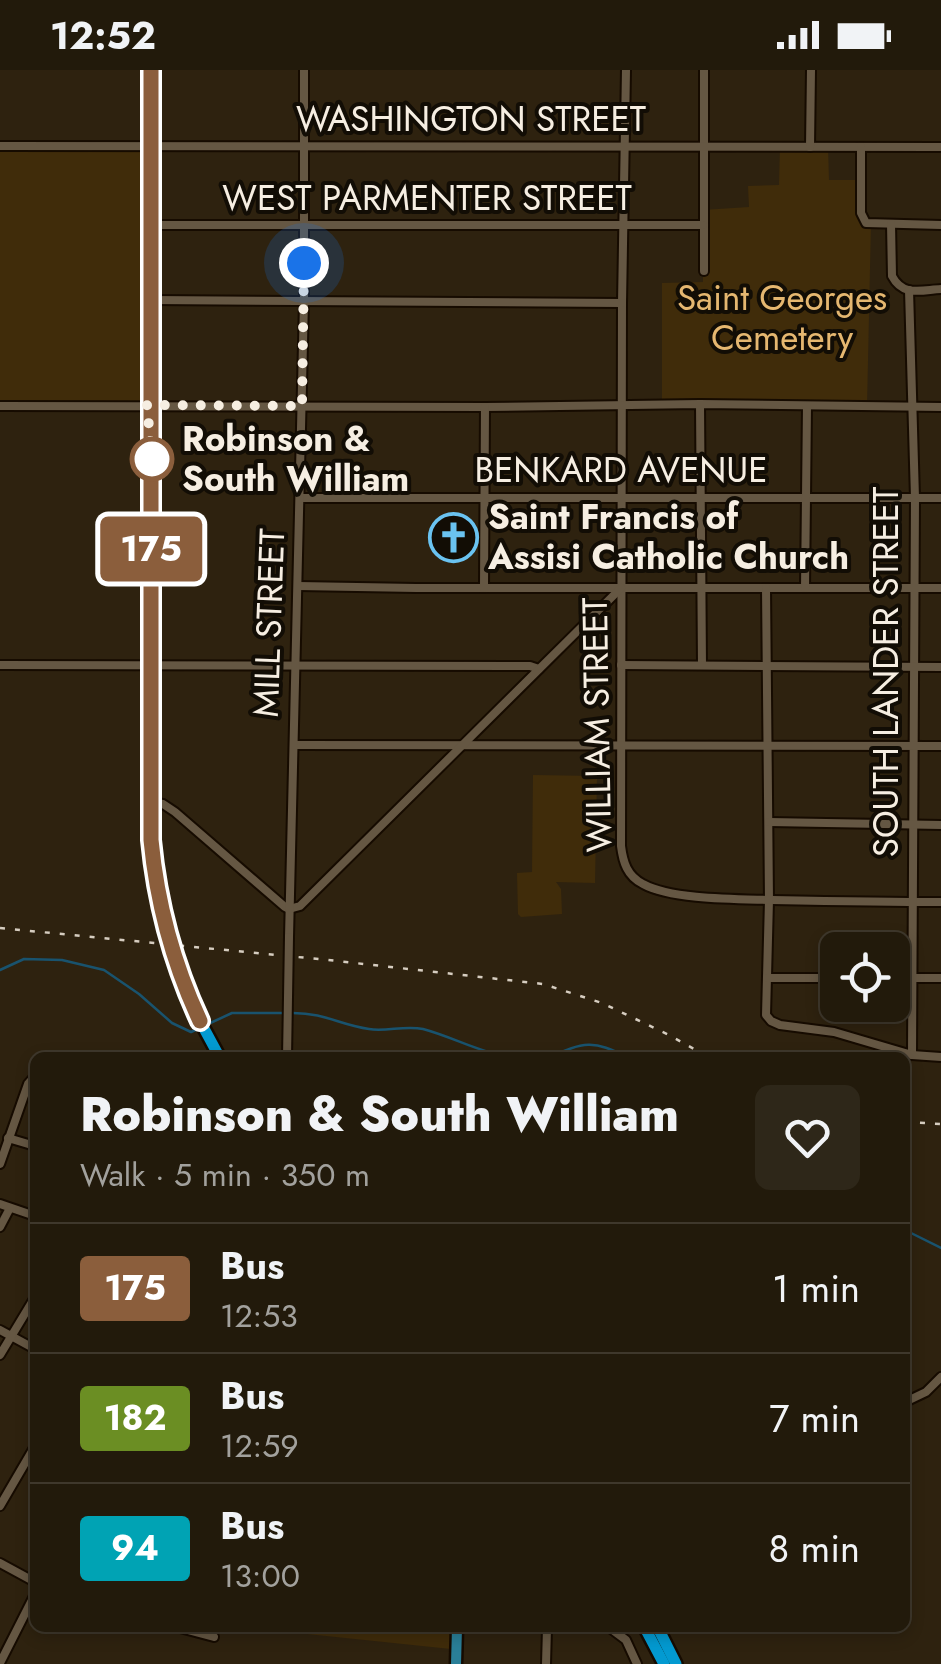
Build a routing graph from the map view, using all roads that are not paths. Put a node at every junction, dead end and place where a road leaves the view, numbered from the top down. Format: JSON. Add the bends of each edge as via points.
{"nodes":[{"id":1,"x":151,"y":70,"type":"edge"},
{"id":2,"x":304,"y":70,"type":"edge"},
{"id":3,"x":626,"y":70,"type":"edge"},
{"id":4,"x":704,"y":70,"type":"edge"},
{"id":5,"x":811,"y":70,"type":"edge"},
{"id":6,"x":0,"y":146,"type":"edge"},
{"id":7,"x":150,"y":146,"type":"junction"},
{"id":8,"x":304,"y":146,"type":"junction"},
{"id":9,"x":624,"y":147,"type":"junction"},
{"id":10,"x":703,"y":147,"type":"junction"},
{"id":11,"x":861,"y":147,"type":"junction"},
{"id":12,"x":941,"y":147,"type":"edge"},
{"id":13,"x":810,"y":148,"type":"junction"},
{"id":14,"x":304,"y":224,"type":"junction"},
{"id":15,"x":891,"y":224,"type":"junction"},
{"id":16,"x":150,"y":225,"type":"junction"},
{"id":17,"x":624,"y":225,"type":"junction"},
{"id":18,"x":703,"y":225,"type":"junction"},
{"id":19,"x":941,"y":225,"type":"edge"},
{"id":20,"x":704,"y":271,"type":"dead end"},
{"id":21,"x":941,"y":289,"type":"edge"},
{"id":22,"x":909,"y":290,"type":"junction"},
{"id":23,"x":151,"y":300,"type":"junction"},
{"id":24,"x":304,"y":302,"type":"junction"},
{"id":25,"x":622,"y":303,"type":"junction"},
{"id":26,"x":700,"y":404,"type":"junction"},
{"id":27,"x":152,"y":405,"type":"junction"},
{"id":28,"x":0,"y":406,"type":"edge"},
{"id":29,"x":302,"y":406,"type":"junction"},
{"id":30,"x":622,"y":406,"type":"junction"},
{"id":31,"x":807,"y":406,"type":"junction"},
{"id":32,"x":485,"y":407,"type":"junction"},
{"id":33,"x":914,"y":407,"type":"junction"},
{"id":34,"x":941,"y":407,"type":"edge"},
{"id":35,"x":622,"y":496,"type":"junction"},
{"id":36,"x":484,"y":497,"type":"junction"},
{"id":37,"x":300,"y":498,"type":"junction"},
{"id":38,"x":701,"y":498,"type":"junction"},
{"id":39,"x":805,"y":498,"type":"junction"},
{"id":40,"x":916,"y":498,"type":"junction"},
{"id":41,"x":941,"y":498,"type":"edge"},
{"id":42,"x":298,"y":586,"type":"junction"},
{"id":43,"x":701,"y":587,"type":"junction"},
{"id":44,"x":484,"y":588,"type":"junction"},
{"id":45,"x":622,"y":588,"type":"junction"},
{"id":46,"x":766,"y":588,"type":"junction"},
{"id":47,"x":805,"y":588,"type":"junction"},
{"id":48,"x":915,"y":588,"type":"junction"},
{"id":49,"x":941,"y":588,"type":"edge"},
{"id":50,"x":296,"y":664,"type":"junction"},
{"id":51,"x":0,"y":665,"type":"edge"},
{"id":52,"x":150,"y":665,"type":"junction"},
{"id":53,"x":621,"y":665,"type":"junction"},
{"id":54,"x":702,"y":665,"type":"junction"},
{"id":55,"x":768,"y":666,"type":"junction"},
{"id":56,"x":914,"y":667,"type":"junction"},
{"id":57,"x":941,"y":667,"type":"edge"},
{"id":58,"x":539,"y":669,"type":"junction"},
{"id":59,"x":621,"y":744,"type":"junction"},
{"id":60,"x":294,"y":745,"type":"junction"},
{"id":61,"x":463,"y":745,"type":"junction"},
{"id":62,"x":768,"y":745,"type":"junction"},
{"id":63,"x":913,"y":746,"type":"junction"},
{"id":64,"x":941,"y":746,"type":"edge"},
{"id":65,"x":150,"y":802,"type":"junction"},
{"id":66,"x":769,"y":822,"type":"junction"},
{"id":67,"x":913,"y":824,"type":"junction"},
{"id":68,"x":941,"y":824,"type":"edge"},
{"id":69,"x":769,"y":900,"type":"junction"},
{"id":70,"x":913,"y":902,"type":"junction"},
{"id":71,"x":941,"y":902,"type":"edge"},
{"id":72,"x":289,"y":909,"type":"junction"},
{"id":73,"x":766,"y":978,"type":"junction"},
{"id":74,"x":820,"y":978,"type":"edge"},
{"id":75,"x":912,"y":978,"type":"junction"},
{"id":76,"x":941,"y":978,"type":"edge"},
{"id":77,"x":217,"y":1052,"type":"edge"},
{"id":78,"x":287,"y":1052,"type":"edge"},
{"id":79,"x":901,"y":1052,"type":"edge"},
{"id":80,"x":912,"y":1055,"type":"joint"},
{"id":81,"x":941,"y":1057,"type":"edge"},
{"id":82,"x":30,"y":1082,"type":"edge"},
{"id":83,"x":8,"y":1138,"type":"junction"},
{"id":84,"x":30,"y":1145,"type":"edge"},
{"id":85,"x":0,"y":1164,"type":"edge"},
{"id":86,"x":5,"y":1206,"type":"edge"},
{"id":87,"x":30,"y":1214,"type":"edge"},
{"id":88,"x":0,"y":1227,"type":"edge"},
{"id":89,"x":30,"y":1305,"type":"edge"},
{"id":90,"x":0,"y":1330,"type":"edge"},
{"id":91,"x":11,"y":1336,"type":"junction"},
{"id":92,"x":30,"y":1346,"type":"edge"},
{"id":93,"x":0,"y":1355,"type":"edge"},
{"id":94,"x":941,"y":1377,"type":"edge"},
{"id":95,"x":910,"y":1400,"type":"edge"},
{"id":96,"x":30,"y":1455,"type":"edge"},
{"id":97,"x":0,"y":1506,"type":"edge"},
{"id":98,"x":0,"y":1563,"type":"edge"},
{"id":99,"x":30,"y":1579,"type":"edge"},
{"id":100,"x":30,"y":1604,"type":"edge"},
{"id":101,"x":195,"y":1632,"type":"edge"},
{"id":102,"x":457,"y":1632,"type":"edge"},
{"id":103,"x":547,"y":1632,"type":"edge"},
{"id":104,"x":615,"y":1632,"type":"edge"},
{"id":105,"x":648,"y":1632,"type":"edge"},
{"id":106,"x":660,"y":1632,"type":"edge"},
{"id":107,"x":214,"y":1637,"type":"dead end"},
{"id":108,"x":0,"y":1663,"type":"edge"},
{"id":109,"x":456,"y":1664,"type":"edge"},
{"id":110,"x":546,"y":1664,"type":"edge"},
{"id":111,"x":637,"y":1664,"type":"edge"},
{"id":112,"x":664,"y":1664,"type":"edge"},
{"id":113,"x":676,"y":1664,"type":"edge"}],
"edges":[{"from":1,"to":7,"type":"highway"},
{"from":2,"to":8,"type":"street","name":"MILL STREET"},
{"from":3,"to":9,"type":"street","name":"WILLIAM STREET"},
{"from":4,"to":10,"type":"street"},
{"from":5,"to":13,"type":"street"},
{"from":6,"to":7,"type":"street","name":"WASHINGTON STREET"},
{"from":7,"to":8,"type":"street","name":"WASHINGTON STREET"},
{"from":7,"to":16,"type":"highway"},
{"from":8,"to":9,"type":"street","name":"WASHINGTON STREET"},
{"from":8,"to":14,"type":"street","name":"MILL STREET"},
{"from":9,"to":10,"type":"street","name":"WASHINGTON STREET"},
{"from":9,"to":17,"type":"street","name":"WILLIAM STREET"},
{"from":10,"to":13,"type":"street","name":"WASHINGTON STREET"},
{"from":10,"to":18,"type":"street"},
{"from":11,"to":12,"type":"street","name":"WASHINGTON STREET"},
{"from":11,"to":13,"type":"street","name":"WASHINGTON STREET"},
{"from":11,"to":15,"type":"street","via":[[861,213],[866,223]]},
{"from":14,"to":16,"type":"street","name":"WEST PARMENTER STREET"},
{"from":14,"to":17,"type":"street","name":"WEST PARMENTER STREET"},
{"from":14,"to":24,"type":"street","name":"MILL STREET"},
{"from":15,"to":19,"type":"street"},
{"from":15,"to":22,"type":"street","via":[[892,276]]},
{"from":16,"to":23,"type":"highway"},
{"from":17,"to":18,"type":"street","name":"WEST PARMENTER STREET"},
{"from":17,"to":25,"type":"street","name":"WILLIAM STREET"},
{"from":18,"to":20,"type":"street"},
{"from":21,"to":22,"type":"street"},
{"from":22,"to":33,"type":"street","name":"SOUTH LANDER STREET"},
{"from":23,"to":24,"type":"street"},
{"from":23,"to":27,"type":"highway"},
{"from":24,"to":25,"type":"street"},
{"from":24,"to":29,"type":"street","name":"MILL STREET"},
{"from":25,"to":30,"type":"street","name":"WILLIAM STREET"},
{"from":26,"to":30,"type":"street"},
{"from":26,"to":31,"type":"street"},
{"from":26,"to":38,"type":"street"},
{"from":27,"to":28,"type":"street"},
{"from":27,"to":29,"type":"street"},
{"from":27,"to":52,"type":"highway"},
{"from":29,"to":32,"type":"street"},
{"from":29,"to":37,"type":"street","name":"MILL STREET"},
{"from":30,"to":32,"type":"street"},
{"from":30,"to":35,"type":"street","name":"WILLIAM STREET"},
{"from":31,"to":33,"type":"street"},
{"from":31,"to":39,"type":"street"},
{"from":32,"to":36,"type":"street"},
{"from":33,"to":34,"type":"street"},
{"from":33,"to":40,"type":"street","name":"SOUTH LANDER STREET"},
{"from":35,"to":36,"type":"street","name":"BENKARD AVENUE"},
{"from":35,"to":38,"type":"street","name":"BENKARD AVENUE"},
{"from":35,"to":45,"type":"street","name":"WILLIAM STREET"},
{"from":36,"to":37,"type":"street","name":"BENKARD AVENUE"},
{"from":36,"to":44,"type":"street"},
{"from":37,"to":42,"type":"street","name":"MILL STREET"},
{"from":38,"to":39,"type":"street","name":"BENKARD AVENUE"},
{"from":38,"to":43,"type":"street"},
{"from":39,"to":40,"type":"street","name":"BENKARD AVENUE"},
{"from":39,"to":47,"type":"street"},
{"from":40,"to":41,"type":"street","name":"BENKARD AVENUE"},
{"from":40,"to":48,"type":"street","name":"SOUTH LANDER STREET"},
{"from":42,"to":44,"type":"street"},
{"from":42,"to":50,"type":"street","name":"MILL STREET"},
{"from":43,"to":45,"type":"street"},
{"from":43,"to":46,"type":"street"},
{"from":43,"to":54,"type":"street"},
{"from":44,"to":45,"type":"street"},
{"from":45,"to":53,"type":"street","name":"WILLIAM STREET"},
{"from":45,"to":58,"type":"street"},
{"from":46,"to":47,"type":"street"},
{"from":46,"to":55,"type":"street"},
{"from":47,"to":48,"type":"street"},
{"from":48,"to":49,"type":"street"},
{"from":48,"to":56,"type":"street","name":"SOUTH LANDER STREET"},
{"from":50,"to":52,"type":"street"},
{"from":50,"to":58,"type":"street"},
{"from":50,"to":60,"type":"street","name":"MILL STREET"},
{"from":51,"to":52,"type":"street"},
{"from":52,"to":65,"type":"highway"},
{"from":53,"to":54,"type":"street"},
{"from":53,"to":59,"type":"street","name":"WILLIAM STREET"},
{"from":54,"to":55,"type":"street"},
{"from":55,"to":56,"type":"street"},
{"from":55,"to":62,"type":"street"},
{"from":56,"to":57,"type":"street"},
{"from":56,"to":63,"type":"street","name":"SOUTH LANDER STREET"},
{"from":58,"to":61,"type":"street"},
{"from":59,"to":61,"type":"street"},
{"from":59,"to":62,"type":"street"},
{"from":59,"to":69,"type":"street","name":"WILLIAM STREET","via":[[620,846],[634,878],[689,895]]},
{"from":60,"to":61,"type":"street"},
{"from":60,"to":72,"type":"street","name":"MILL STREET"},
{"from":61,"to":72,"type":"street","via":[[300,906]]},
{"from":62,"to":63,"type":"street"},
{"from":62,"to":66,"type":"street"},
{"from":63,"to":64,"type":"street"},
{"from":63,"to":67,"type":"street","name":"SOUTH LANDER STREET"},
{"from":65,"to":72,"type":"street","via":[[175,812]]},
{"from":65,"to":77,"type":"highway","bridge":true,"via":[[160,907],[178,968]]},
{"from":66,"to":67,"type":"street"},
{"from":66,"to":69,"type":"street"},
{"from":67,"to":68,"type":"street"},
{"from":67,"to":70,"type":"street","name":"SOUTH LANDER STREET"},
{"from":69,"to":70,"type":"street","name":"WILLIAM STREET"},
{"from":69,"to":73,"type":"street"},
{"from":70,"to":71,"type":"street","name":"WILLIAM STREET"},
{"from":70,"to":75,"type":"street","name":"SOUTH LANDER STREET"},
{"from":72,"to":78,"type":"street","name":"MILL STREET","bridge":true},
{"from":73,"to":74,"type":"street"},
{"from":73,"to":79,"type":"street","via":[[767,1018]]},
{"from":75,"to":76,"type":"street"},
{"from":75,"to":80,"type":"street","name":"SOUTH LANDER STREET"},
{"from":80,"to":81,"type":"street"},
{"from":82,"to":83,"type":"street"},
{"from":83,"to":84,"type":"street"},
{"from":83,"to":85,"type":"street"},
{"from":86,"to":87,"type":"street"},
{"from":86,"to":88,"type":"street"},
{"from":89,"to":91,"type":"street"},
{"from":90,"to":91,"type":"street"},
{"from":91,"to":92,"type":"street"},
{"from":91,"to":93,"type":"street"},
{"from":94,"to":95,"type":"street"},
{"from":96,"to":97,"type":"street"},
{"from":98,"to":99,"type":"street"},
{"from":100,"to":108,"type":"street"},
{"from":101,"to":107,"type":"street"},
{"from":102,"to":109,"type":"main road"},
{"from":103,"to":110,"type":"street"},
{"from":104,"to":111,"type":"street"},
{"from":105,"to":112,"type":"highway"},
{"from":106,"to":113,"type":"highway"}]}
